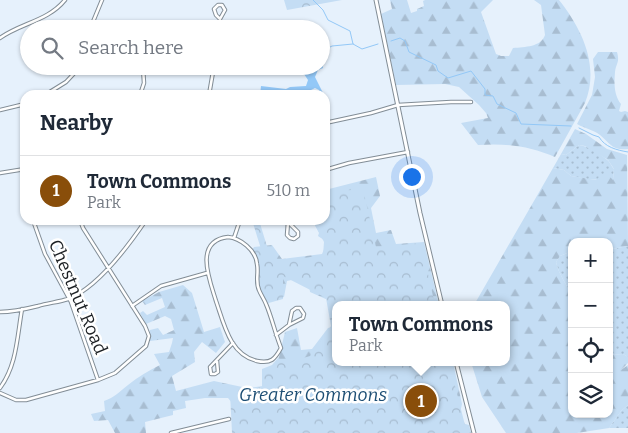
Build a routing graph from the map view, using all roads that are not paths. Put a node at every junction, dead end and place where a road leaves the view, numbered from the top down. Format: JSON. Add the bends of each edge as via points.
{"nodes":[{"id":1,"x":65,"y":0,"type":"edge"},
{"id":2,"x":102,"y":0,"type":"edge"},
{"id":3,"x":376,"y":0,"type":"edge"},
{"id":4,"x":220,"y":19,"type":"joint"},
{"id":5,"x":36,"y":20,"type":"edge"},
{"id":6,"x":94,"y":20,"type":"edge"},
{"id":7,"x":20,"y":27,"type":"edge"},
{"id":8,"x":0,"y":38,"type":"edge"},
{"id":9,"x":73,"y":75,"type":"edge"},
{"id":10,"x":144,"y":75,"type":"edge"},
{"id":11,"x":212,"y":75,"type":"edge"},
{"id":12,"x":53,"y":90,"type":"edge"},
{"id":13,"x":142,"y":90,"type":"edge"},
{"id":14,"x":210,"y":90,"type":"edge"},
{"id":15,"x":471,"y":102,"type":"dead end"},
{"id":16,"x":20,"y":105,"type":"edge"},
{"id":17,"x":398,"y":105,"type":"junction"},
{"id":18,"x":0,"y":110,"type":"edge"},
{"id":19,"x":330,"y":122,"type":"edge"},
{"id":20,"x":408,"y":152,"type":"junction"},
{"id":21,"x":330,"y":169,"type":"edge"},
{"id":22,"x":20,"y":170,"type":"edge"},
{"id":23,"x":0,"y":173,"type":"edge"},
{"id":24,"x":35,"y":225,"type":"edge"},
{"id":25,"x":82,"y":225,"type":"edge"},
{"id":26,"x":142,"y":225,"type":"edge"},
{"id":27,"x":238,"y":225,"type":"edge"},
{"id":28,"x":288,"y":225,"type":"edge"},
{"id":29,"x":292,"y":225,"type":"edge"},
{"id":30,"x":234,"y":238,"type":"junction"},
{"id":31,"x":108,"y":268,"type":"junction"},
{"id":32,"x":207,"y":273,"type":"junction"},
{"id":33,"x":69,"y":298,"type":"junction"},
{"id":34,"x":441,"y":301,"type":"edge"},
{"id":35,"x":132,"y":306,"type":"junction"},
{"id":36,"x":22,"y":310,"type":"junction"},
{"id":37,"x":0,"y":312,"type":"edge"},
{"id":38,"x":290,"y":324,"type":"junction"},
{"id":39,"x":276,"y":336,"type":"junction"},
{"id":40,"x":233,"y":343,"type":"junction"},
{"id":41,"x":216,"y":361,"type":"junction"},
{"id":42,"x":457,"y":366,"type":"edge"},
{"id":43,"x":98,"y":380,"type":"junction"},
{"id":44,"x":0,"y":388,"type":"edge"},
{"id":45,"x":0,"y":393,"type":"edge"},
{"id":46,"x":230,"y":418,"type":"dead end"},
{"id":47,"x":171,"y":433,"type":"edge"},
{"id":48,"x":474,"y":433,"type":"edge"}],
"edges":[{"from":1,"to":5,"type":"street","via":[[50,14]]},
{"from":2,"to":6,"type":"street"},
{"from":3,"to":17,"type":"main road"},
{"from":4,"to":4,"type":"street","via":[[214,9],[220,4],[225,10]]},
{"from":7,"to":8,"type":"street"},
{"from":9,"to":12,"type":"street"},
{"from":10,"to":13,"type":"street"},
{"from":11,"to":14,"type":"street"},
{"from":15,"to":17,"type":"street"},
{"from":16,"to":18,"type":"street"},
{"from":17,"to":19,"type":"street"},
{"from":17,"to":20,"type":"main road"},
{"from":20,"to":21,"type":"street"},
{"from":20,"to":34,"type":"main road"},
{"from":22,"to":23,"type":"street"},
{"from":24,"to":33,"type":"street","name":"Chestnut Road","via":[[45,254]]},
{"from":25,"to":31,"type":"street"},
{"from":26,"to":31,"type":"street"},
{"from":27,"to":30,"type":"street"},
{"from":28,"to":29,"type":"street","via":[[287,236],[294,239],[298,236]]},
{"from":30,"to":32,"type":"street","via":[[224,237],[213,243],[207,254]]},
{"from":30,"to":39,"type":"street","via":[[253,253],[258,289]]},
{"from":31,"to":33,"type":"street"},
{"from":31,"to":35,"type":"street"},
{"from":32,"to":35,"type":"street","via":[[161,286]]},
{"from":32,"to":40,"type":"street"},
{"from":33,"to":36,"type":"street"},
{"from":33,"to":43,"type":"street","name":"Chestnut Road"},
{"from":35,"to":43,"type":"street","via":[[148,333],[147,343],[115,373]]},
{"from":36,"to":37,"type":"street"},
{"from":36,"to":44,"type":"street","via":[[13,363]]},
{"from":38,"to":38,"type":"street","via":[[292,311],[300,308],[303,318]]},
{"from":38,"to":39,"type":"street"},
{"from":39,"to":40,"type":"street","via":[[281,348],[275,358],[265,362],[248,359]]},
{"from":40,"to":41,"type":"street"},
{"from":41,"to":41,"type":"street","via":[[210,367],[211,374],[218,372]]},
{"from":42,"to":48,"type":"main road"},
{"from":43,"to":45,"type":"street","via":[[26,400],[16,400]]},
{"from":46,"to":47,"type":"street"}]}
